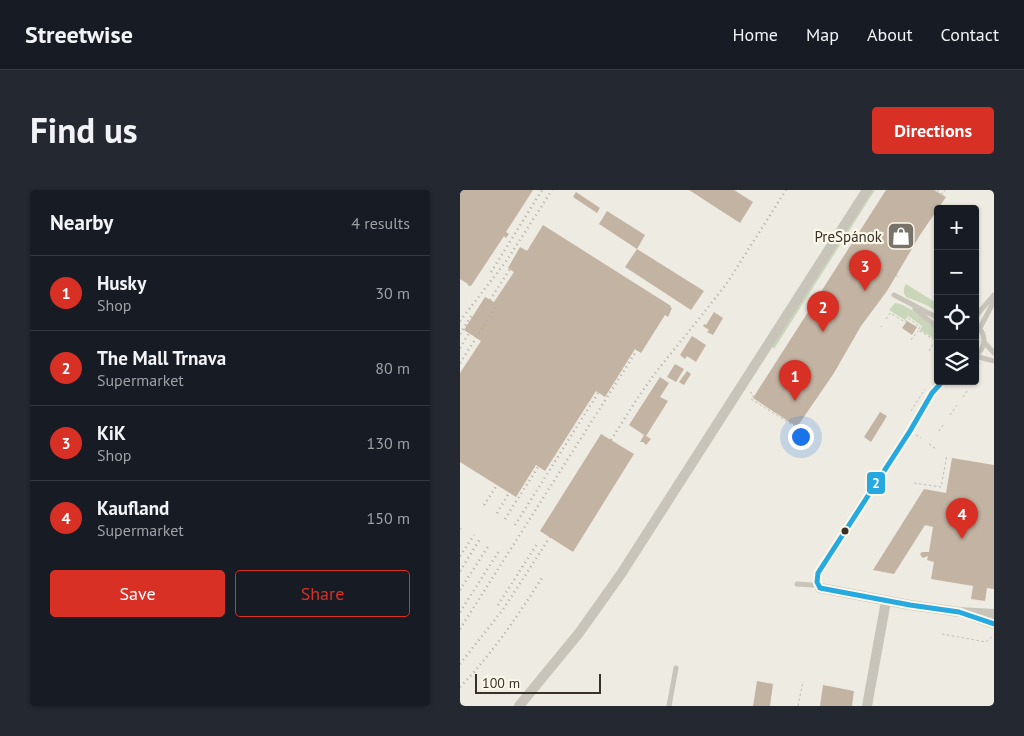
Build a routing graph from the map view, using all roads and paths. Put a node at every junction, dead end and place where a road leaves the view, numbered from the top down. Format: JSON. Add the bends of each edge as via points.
{"nodes":[{"id":1,"x":867,"y":190,"type":"edge"},
{"id":2,"x":937,"y":190,"type":"edge"},
{"id":3,"x":945,"y":190,"type":"edge"},
{"id":4,"x":892,"y":272,"type":"dead end"},
{"id":5,"x":900,"y":278,"type":"dead end"},
{"id":6,"x":894,"y":295,"type":"dead end"},
{"id":7,"x":994,"y":295,"type":"edge"},
{"id":8,"x":994,"y":301,"type":"edge"},
{"id":9,"x":909,"y":304,"type":"junction"},
{"id":10,"x":979,"y":312,"type":"edge"},
{"id":11,"x":934,"y":316,"type":"edge"},
{"id":12,"x":886,"y":319,"type":"dead end"},
{"id":13,"x":979,"y":323,"type":"edge"},
{"id":14,"x":934,"y":325,"type":"edge"},
{"id":15,"x":979,"y":328,"type":"edge"},
{"id":16,"x":918,"y":330,"type":"junction"},
{"id":17,"x":911,"y":340,"type":"dead end"},
{"id":18,"x":934,"y":340,"type":"edge"},
{"id":19,"x":934,"y":342,"type":"edge"},
{"id":20,"x":984,"y":342,"type":"junction"},
{"id":21,"x":928,"y":351,"type":"dead end"},
{"id":22,"x":979,"y":353,"type":"edge"},
{"id":23,"x":994,"y":353,"type":"edge"},
{"id":24,"x":979,"y":357,"type":"edge"},
{"id":25,"x":994,"y":361,"type":"edge"},
{"id":26,"x":929,"y":383,"type":"dead end"},
{"id":27,"x":936,"y":385,"type":"edge"},
{"id":28,"x":939,"y":385,"type":"edge"},
{"id":29,"x":967,"y":391,"type":"dead end"},
{"id":30,"x":750,"y":392,"type":"dead end"},
{"id":31,"x":932,"y":393,"type":"junction"},
{"id":32,"x":963,"y":397,"type":"dead end"},
{"id":33,"x":957,"y":405,"type":"dead end"},
{"id":34,"x":911,"y":412,"type":"dead end"},
{"id":35,"x":950,"y":414,"type":"dead end"},
{"id":36,"x":944,"y":424,"type":"dead end"},
{"id":37,"x":794,"y":426,"type":"dead end"},
{"id":38,"x":939,"y":431,"type":"dead end"},
{"id":39,"x":913,"y":433,"type":"dead end"},
{"id":40,"x":921,"y":438,"type":"dead end"},
{"id":41,"x":934,"y":441,"type":"dead end"},
{"id":42,"x":936,"y":449,"type":"dead end"},
{"id":43,"x":947,"y":455,"type":"dead end"},
{"id":44,"x":914,"y":483,"type":"dead end"},
{"id":45,"x":797,"y":584,"type":"dead end"},
{"id":46,"x":819,"y":586,"type":"junction"},
{"id":47,"x":886,"y":600,"type":"junction"},
{"id":48,"x":959,"y":612,"type":"junction"},
{"id":49,"x":994,"y":614,"type":"edge"},
{"id":50,"x":994,"y":624,"type":"edge"},
{"id":51,"x":942,"y":634,"type":"dead end"},
{"id":52,"x":994,"y":636,"type":"edge"},
{"id":53,"x":676,"y":668,"type":"dead end"},
{"id":54,"x":803,"y":681,"type":"dead end"},
{"id":55,"x":519,"y":706,"type":"edge"},
{"id":56,"x":669,"y":706,"type":"edge"},
{"id":57,"x":798,"y":706,"type":"edge"},
{"id":58,"x":867,"y":706,"type":"edge"}],
"edges":[{"from":1,"to":55,"type":"street","via":[[621,574],[579,633]]},
{"from":2,"to":3,"type":"path","via":[[943,194]]},
{"from":4,"to":5,"type":"path"},
{"from":6,"to":9,"type":"lane"},
{"from":7,"to":10,"type":"lane"},
{"from":8,"to":13,"type":"lane"},
{"from":9,"to":11,"type":"lane"},
{"from":9,"to":14,"type":"lane"},
{"from":12,"to":16,"type":"path","via":[[890,313],[905,322],[908,318],[920,327]]},
{"from":15,"to":20,"type":"lane","via":[[984,334]]},
{"from":16,"to":17,"type":"path"},
{"from":16,"to":18,"type":"path"},
{"from":19,"to":21,"type":"path"},
{"from":20,"to":22,"type":"lane"},
{"from":20,"to":23,"type":"lane"},
{"from":24,"to":25,"type":"lane"},
{"from":26,"to":34,"type":"path"},
{"from":27,"to":31,"type":"lane"},
{"from":28,"to":31,"type":"lane"},
{"from":29,"to":32,"type":"path"},
{"from":30,"to":37,"type":"path","via":[[754,395],[751,399]]},
{"from":31,"to":46,"type":"lane","via":[[818,573]]},
{"from":33,"to":35,"type":"path"},
{"from":36,"to":38,"type":"path"},
{"from":39,"to":40,"type":"path"},
{"from":41,"to":42,"type":"path","via":[[930,444]]},
{"from":43,"to":44,"type":"path","via":[[942,487]]},
{"from":45,"to":46,"type":"lane"},
{"from":46,"to":47,"type":"street"},
{"from":47,"to":48,"type":"street"},
{"from":47,"to":58,"type":"street"},
{"from":48,"to":49,"type":"street"},
{"from":48,"to":50,"type":"street"},
{"from":51,"to":52,"type":"path","via":[[986,642]]},
{"from":53,"to":56,"type":"lane"},
{"from":54,"to":57,"type":"path"}]}
